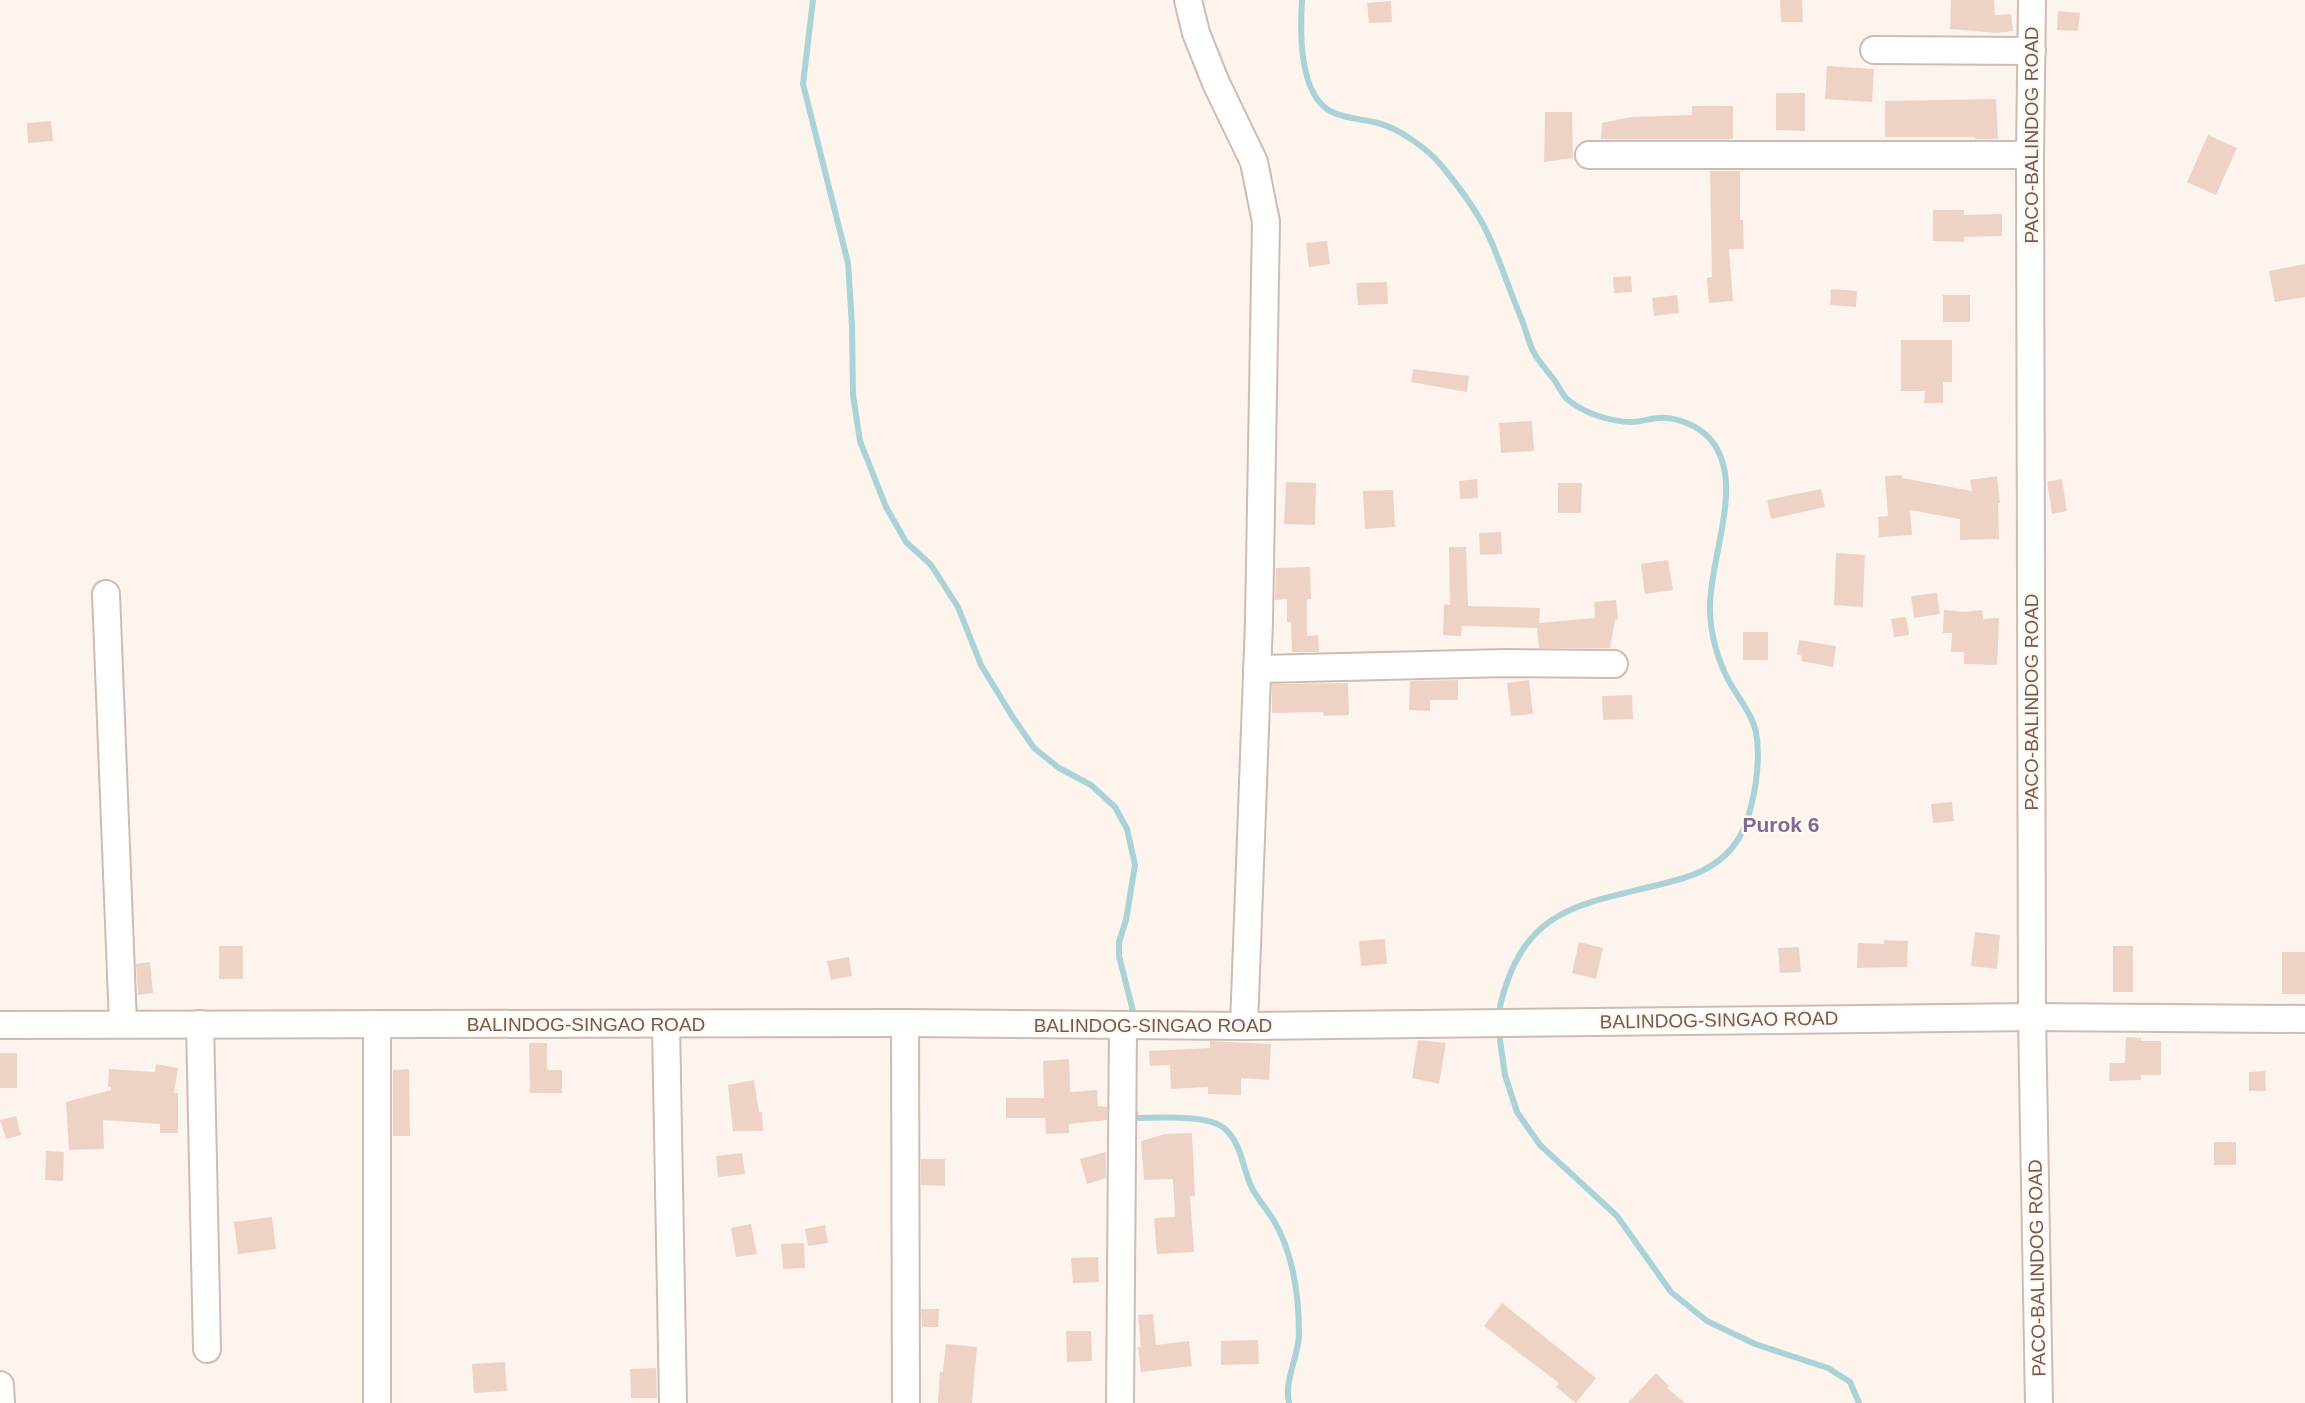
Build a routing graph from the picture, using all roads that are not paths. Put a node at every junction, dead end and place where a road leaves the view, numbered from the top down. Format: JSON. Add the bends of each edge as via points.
{"nodes":[{"id":1,"x":1188,"y":0,"type":"edge"},
{"id":2,"x":2032,"y":0,"type":"edge"},
{"id":3,"x":1874,"y":50,"type":"dead end"},
{"id":4,"x":2032,"y":51,"type":"junction"},
{"id":5,"x":1590,"y":155,"type":"dead end"},
{"id":6,"x":2030,"y":155,"type":"junction"},
{"id":7,"x":106,"y":594,"type":"dead end"},
{"id":8,"x":1614,"y":664,"type":"dead end"},
{"id":9,"x":1257,"y":669,"type":"junction"},
{"id":10,"x":2032,"y":1017,"type":"junction"},
{"id":11,"x":2305,"y":1019,"type":"edge"},
{"id":12,"x":905,"y":1023,"type":"junction"},
{"id":13,"x":124,"y":1024,"type":"junction"},
{"id":14,"x":200,"y":1024,"type":"junction"},
{"id":15,"x":377,"y":1024,"type":"junction"},
{"id":16,"x":666,"y":1024,"type":"junction"},
{"id":17,"x":0,"y":1025,"type":"edge"},
{"id":18,"x":1123,"y":1026,"type":"junction"},
{"id":19,"x":1244,"y":1026,"type":"junction"},
{"id":20,"x":206,"y":1349,"type":"dead end"},
{"id":21,"x":0,"y":1385,"type":"edge"},
{"id":22,"x":1,"y":1403,"type":"edge"},
{"id":23,"x":377,"y":1403,"type":"edge"},
{"id":24,"x":673,"y":1403,"type":"edge"},
{"id":25,"x":906,"y":1403,"type":"edge"},
{"id":26,"x":1120,"y":1403,"type":"edge"},
{"id":27,"x":2039,"y":1403,"type":"edge"}],
"edges":[{"from":1,"to":9,"type":"street","via":[[1216,83],[1254,162],[1266,222]]},
{"from":2,"to":4,"type":"street","name":"PACO-BALINDOG ROAD"},
{"from":3,"to":4,"type":"street"},
{"from":4,"to":6,"type":"street","name":"PACO-BALINDOG ROAD"},
{"from":5,"to":6,"type":"street"},
{"from":6,"to":10,"type":"street","name":"PACO-BALINDOG ROAD"},
{"from":7,"to":13,"type":"street"},
{"from":8,"to":9,"type":"street"},
{"from":9,"to":19,"type":"street"},
{"from":10,"to":11,"type":"street","name":"BALINDOG-SINGAO ROAD"},
{"from":10,"to":19,"type":"street","name":"BALINDOG-SINGAO ROAD"},
{"from":10,"to":27,"type":"street","name":"PACO-BALINDOG ROAD"},
{"from":12,"to":16,"type":"street","name":"BALINDOG-SINGAO ROAD"},
{"from":12,"to":18,"type":"street","name":"BALINDOG-SINGAO ROAD"},
{"from":12,"to":25,"type":"street"},
{"from":13,"to":14,"type":"street","name":"BALINDOG-SINGAO ROAD"},
{"from":13,"to":17,"type":"street","name":"BALINDOG-SINGAO ROAD"},
{"from":14,"to":15,"type":"street","name":"BALINDOG-SINGAO ROAD"},
{"from":14,"to":20,"type":"street"},
{"from":15,"to":16,"type":"street","name":"BALINDOG-SINGAO ROAD"},
{"from":15,"to":23,"type":"street"},
{"from":16,"to":24,"type":"street"},
{"from":18,"to":19,"type":"street","name":"BALINDOG-SINGAO ROAD"},
{"from":18,"to":26,"type":"street"},
{"from":21,"to":22,"type":"street"}]}
